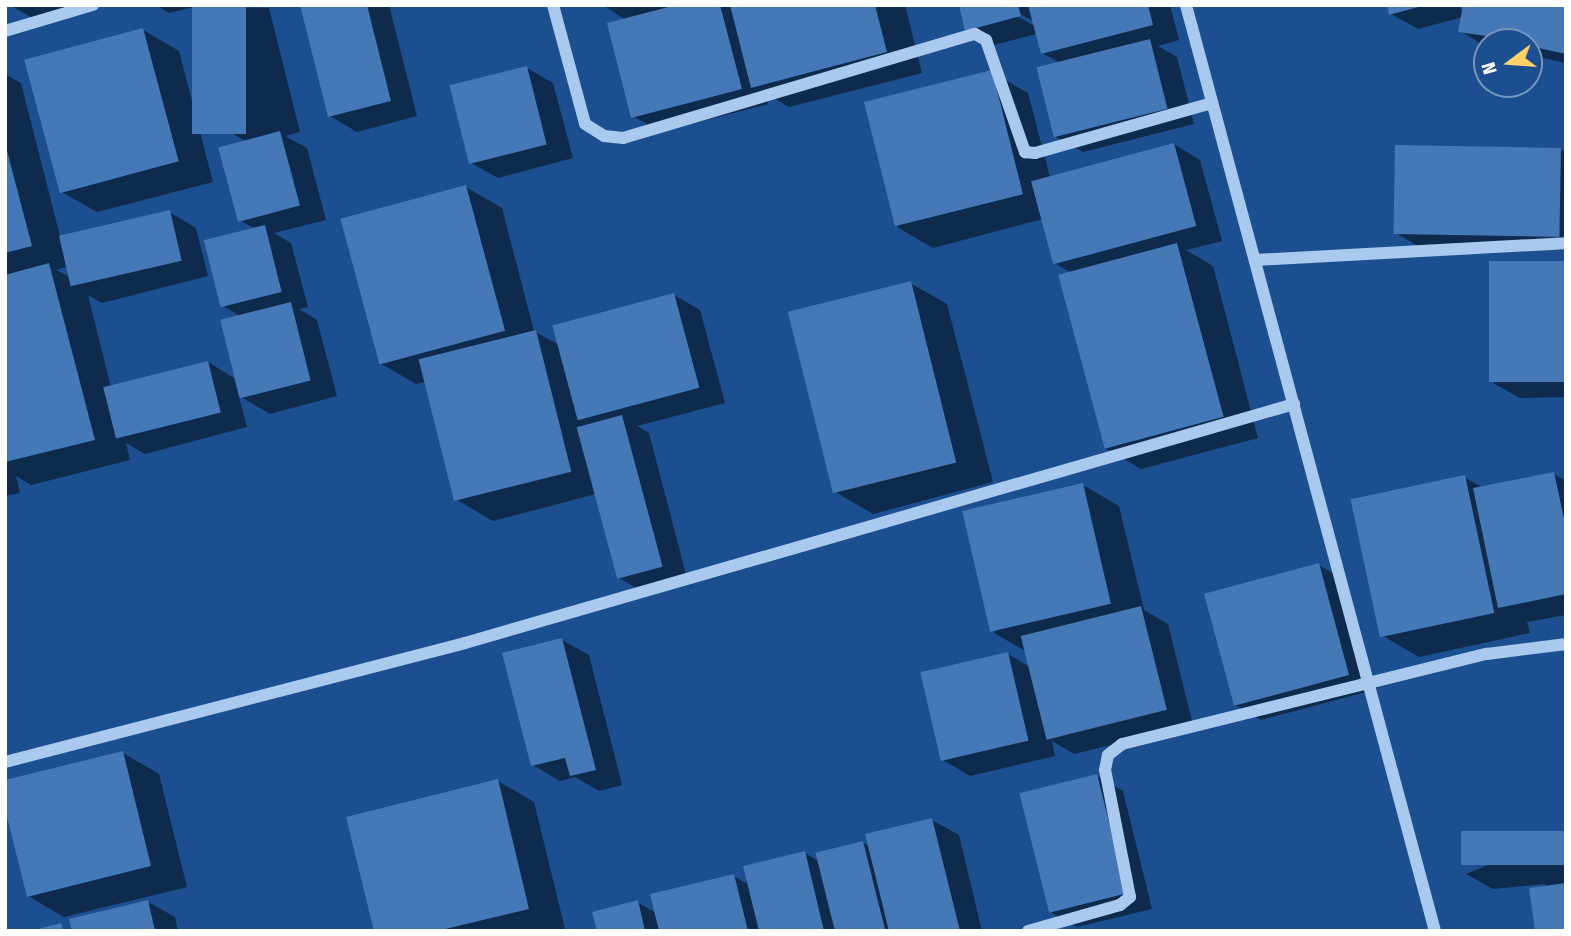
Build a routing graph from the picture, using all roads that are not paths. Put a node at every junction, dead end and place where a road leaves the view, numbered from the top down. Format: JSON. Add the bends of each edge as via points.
{"nodes":[{"id":1,"x":93,"y":5,"type":"edge"},
{"id":2,"x":552,"y":5,"type":"edge"},
{"id":3,"x":1186,"y":5,"type":"edge"},
{"id":4,"x":5,"y":31,"type":"edge"},
{"id":5,"x":1212,"y":103,"type":"junction"},
{"id":6,"x":1566,"y":243,"type":"edge"},
{"id":7,"x":1255,"y":260,"type":"junction"},
{"id":8,"x":1294,"y":404,"type":"junction"},
{"id":9,"x":1566,"y":644,"type":"edge"},
{"id":10,"x":1369,"y":683,"type":"junction"},
{"id":11,"x":5,"y":762,"type":"edge"},
{"id":12,"x":1028,"y":931,"type":"edge"},
{"id":13,"x":1436,"y":931,"type":"edge"}],
"edges":[{"from":1,"to":4,"type":"street"},
{"from":2,"to":5,"type":"street","via":[[585,124],[604,136],[624,138],[975,34],[986,40],[1025,152],[1035,153]]},
{"from":3,"to":5,"type":"street"},
{"from":5,"to":7,"type":"street"},
{"from":6,"to":7,"type":"street"},
{"from":7,"to":8,"type":"street"},
{"from":8,"to":10,"type":"street"},
{"from":8,"to":11,"type":"street","via":[[465,643]]},
{"from":9,"to":10,"type":"street","via":[[1487,654]]},
{"from":10,"to":12,"type":"street","via":[[1132,740],[1113,749],[1105,770],[1130,897],[1120,905]]},
{"from":10,"to":13,"type":"street"}]}
